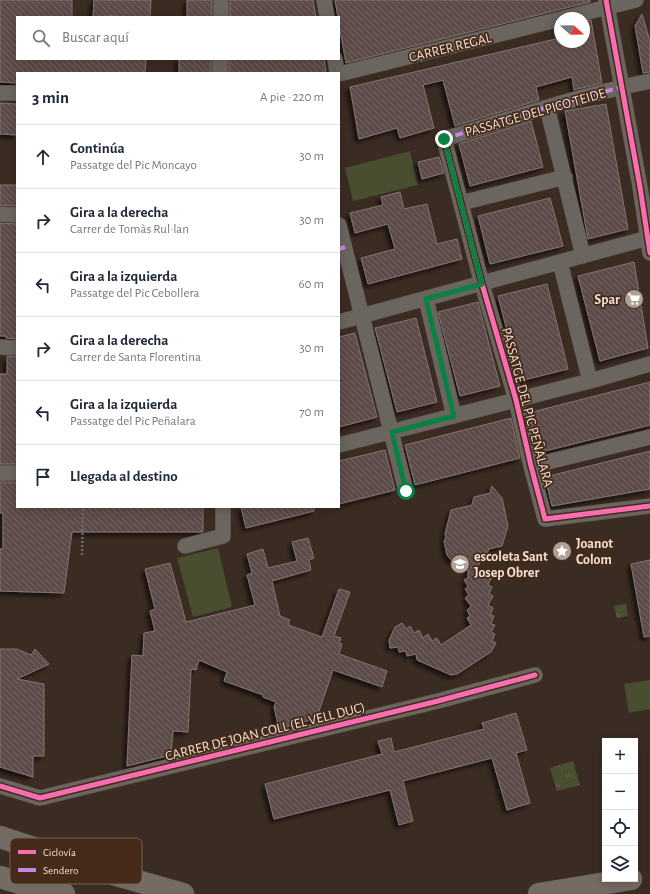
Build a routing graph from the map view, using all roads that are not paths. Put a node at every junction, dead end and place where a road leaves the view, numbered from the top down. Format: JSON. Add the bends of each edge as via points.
{"nodes":[{"id":1,"x":221,"y":0,"type":"edge"},
{"id":2,"x":324,"y":0,"type":"edge"},
{"id":3,"x":636,"y":0,"type":"edge"},
{"id":4,"x":607,"y":4,"type":"edge"},
{"id":5,"x":582,"y":12,"type":"edge"},
{"id":6,"x":221,"y":16,"type":"edge"},
{"id":7,"x":327,"y":16,"type":"edge"},
{"id":8,"x":554,"y":20,"type":"edge"},
{"id":9,"x":220,"y":60,"type":"edge"},
{"id":10,"x":335,"y":60,"type":"edge"},
{"id":11,"x":220,"y":72,"type":"edge"},
{"id":12,"x":338,"y":72,"type":"edge"},
{"id":13,"x":340,"y":74,"type":"edge"},
{"id":14,"x":650,"y":81,"type":"edge"},
{"id":15,"x":622,"y":87,"type":"junction"},
{"id":16,"x":0,"y":93,"type":"edge"},
{"id":17,"x":16,"y":94,"type":"edge"},
{"id":18,"x":547,"y":107,"type":"junction"},
{"id":19,"x":444,"y":139,"type":"joint"},
{"id":20,"x":644,"y":169,"type":"edge"},
{"id":21,"x":565,"y":177,"type":"junction"},
{"id":22,"x":461,"y":203,"type":"junction"},
{"id":23,"x":0,"y":214,"type":"edge"},
{"id":24,"x":16,"y":214,"type":"edge"},
{"id":25,"x":340,"y":233,"type":"edge"},
{"id":26,"x":648,"y":238,"type":"junction"},
{"id":27,"x":342,"y":248,"type":"edge"},
{"id":28,"x":650,"y":253,"type":"edge"},
{"id":29,"x":584,"y":256,"type":"junction"},
{"id":30,"x":560,"y":262,"type":"junction"},
{"id":31,"x":482,"y":284,"type":"junction"},
{"id":32,"x":426,"y":299,"type":"junction"},
{"id":33,"x":362,"y":316,"type":"junction"},
{"id":34,"x":340,"y":322,"type":"edge"},
{"id":35,"x":0,"y":348,"type":"edge"},
{"id":36,"x":16,"y":348,"type":"edge"},
{"id":37,"x":650,"y":364,"type":"edge"},
{"id":38,"x":590,"y":381,"type":"junction"},
{"id":39,"x":516,"y":400,"type":"junction"},
{"id":40,"x":454,"y":416,"type":"junction"},
{"id":41,"x":392,"y":432,"type":"junction"},
{"id":42,"x":650,"y":437,"type":"edge"},
{"id":43,"x":340,"y":445,"type":"edge"},
{"id":44,"x":531,"y":466,"type":"junction"},
{"id":45,"x":0,"y":473,"type":"edge"},
{"id":46,"x":16,"y":473,"type":"edge"},
{"id":47,"x":406,"y":491,"type":"dead end"},
{"id":48,"x":650,"y":506,"type":"edge"},
{"id":49,"x":223,"y":508,"type":"edge"},
{"id":50,"x":185,"y":546,"type":"dead end"},
{"id":51,"x":535,"y":675,"type":"dead end"},
{"id":52,"x":0,"y":786,"type":"edge"},
{"id":53,"x":0,"y":837,"type":"edge"},
{"id":54,"x":10,"y":840,"type":"edge"},
{"id":55,"x":650,"y":876,"type":"edge"},
{"id":56,"x":0,"y":877,"type":"edge"},
{"id":57,"x":638,"y":878,"type":"edge"},
{"id":58,"x":10,"y":880,"type":"edge"},
{"id":59,"x":142,"y":882,"type":"edge"},
{"id":60,"x":613,"y":882,"type":"edge"},
{"id":61,"x":23,"y":884,"type":"edge"},
{"id":62,"x":64,"y":894,"type":"edge"},
{"id":63,"x":183,"y":894,"type":"edge"},
{"id":64,"x":539,"y":894,"type":"edge"}],
"edges":[{"from":1,"to":6,"type":"street"},
{"from":2,"to":7,"type":"street"},
{"from":3,"to":4,"type":"street"},
{"from":4,"to":5,"type":"street"},
{"from":4,"to":15,"type":"street"},
{"from":8,"to":13,"type":"street","name":"CARRER REGAL"},
{"from":9,"to":11,"type":"street"},
{"from":10,"to":12,"type":"street"},
{"from":14,"to":15,"type":"street","name":"PASSATGE DEL PICO TEIDE"},
{"from":15,"to":18,"type":"street","name":"PASSATGE DEL PICO TEIDE"},
{"from":15,"to":20,"type":"street"},
{"from":16,"to":17,"type":"street"},
{"from":18,"to":19,"type":"street","name":"PASSATGE DEL PICO TEIDE"},
{"from":18,"to":21,"type":"street"},
{"from":19,"to":22,"type":"street","name":"PASSATGE DEL PIC PEÑALARA"},
{"from":20,"to":26,"type":"street"},
{"from":21,"to":22,"type":"street"},
{"from":21,"to":29,"type":"street"},
{"from":22,"to":31,"type":"street","name":"PASSATGE DEL PIC PEÑALARA"},
{"from":23,"to":24,"type":"street"},
{"from":25,"to":27,"type":"street"},
{"from":26,"to":28,"type":"street"},
{"from":26,"to":29,"type":"street"},
{"from":27,"to":33,"type":"street"},
{"from":29,"to":30,"type":"street"},
{"from":30,"to":31,"type":"street"},
{"from":30,"to":38,"type":"street"},
{"from":31,"to":32,"type":"street"},
{"from":31,"to":39,"type":"street","name":"PASSATGE DEL PIC PEÑALARA"},
{"from":32,"to":33,"type":"street"},
{"from":32,"to":40,"type":"street"},
{"from":33,"to":34,"type":"street"},
{"from":33,"to":41,"type":"street"},
{"from":35,"to":36,"type":"street"},
{"from":37,"to":38,"type":"street"},
{"from":38,"to":39,"type":"street"},
{"from":39,"to":40,"type":"street"},
{"from":39,"to":44,"type":"street","name":"PASSATGE DEL PIC PEÑALARA"},
{"from":40,"to":41,"type":"street"},
{"from":41,"to":43,"type":"street"},
{"from":41,"to":47,"type":"street"},
{"from":42,"to":44,"type":"street"},
{"from":44,"to":48,"type":"street","name":"PASSATGE DEL PIC PEÑALARA","via":[[545,519]]},
{"from":45,"to":46,"type":"street"},
{"from":49,"to":50,"type":"street","via":[[223,536]]},
{"from":51,"to":52,"type":"street","name":"CARRER DE JOAN COLL (EL VELL DUC)","via":[[40,798]]},
{"from":53,"to":54,"type":"highway"},
{"from":55,"to":57,"type":"highway"},
{"from":56,"to":58,"type":"highway"},
{"from":59,"to":63,"type":"highway"},
{"from":60,"to":64,"type":"highway"},
{"from":61,"to":62,"type":"highway"}]}
